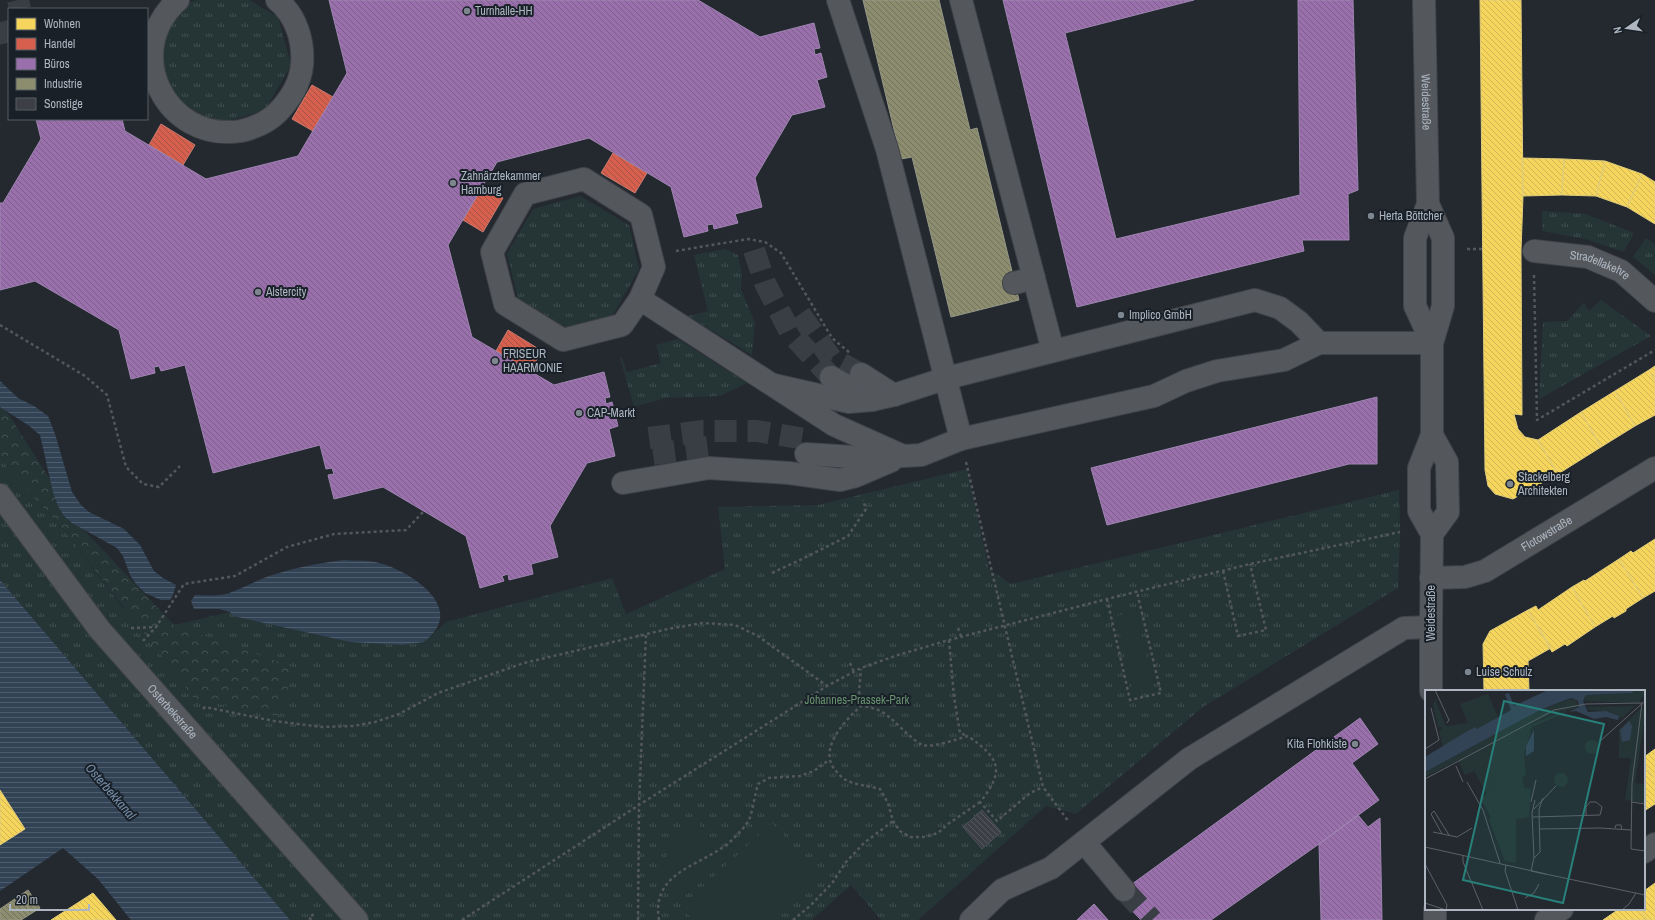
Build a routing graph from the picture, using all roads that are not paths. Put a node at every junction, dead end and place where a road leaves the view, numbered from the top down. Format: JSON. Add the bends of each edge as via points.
{"nodes":[{"id":1,"x":277,"y":0,"type":"edge"},
{"id":2,"x":838,"y":0,"type":"edge"},
{"id":3,"x":961,"y":0,"type":"edge"},
{"id":4,"x":1424,"y":0,"type":"edge"},
{"id":5,"x":166,"y":3,"type":"edge"},
{"id":6,"x":1534,"y":251,"type":"road end"},
{"id":7,"x":640,"y":299,"type":"junction"},
{"id":8,"x":1655,"y":300,"type":"edge"},
{"id":9,"x":1319,"y":343,"type":"junction"},
{"id":10,"x":1432,"y":343,"type":"junction"},
{"id":11,"x":1053,"y":351,"type":"junction"},
{"id":12,"x":857,"y":364,"type":"tunnel mouth"},
{"id":13,"x":831,"y":377,"type":"tunnel mouth"},
{"id":14,"x":946,"y":378,"type":"junction"},
{"id":15,"x":774,"y":385,"type":"junction"},
{"id":16,"x":894,"y":395,"type":"junction"},
{"id":17,"x":872,"y":400,"type":"junction"},
{"id":18,"x":1432,"y":434,"type":"junction"},
{"id":19,"x":961,"y":438,"type":"junction"},
{"id":20,"x":809,"y":447,"type":"tunnel mouth"},
{"id":21,"x":903,"y":456,"type":"junction"},
{"id":22,"x":1655,"y":468,"type":"edge"},
{"id":23,"x":623,"y":483,"type":"dead end"},
{"id":24,"x":0,"y":495,"type":"edge"},
{"id":25,"x":1432,"y":534,"type":"junction"},
{"id":26,"x":1431,"y":578,"type":"junction"},
{"id":27,"x":1431,"y":627,"type":"junction"},
{"id":28,"x":1431,"y":690,"type":"edge"},
{"id":29,"x":1084,"y":842,"type":"junction"},
{"id":30,"x":1655,"y":844,"type":"edge"},
{"id":31,"x":1645,"y":851,"type":"edge"},
{"id":32,"x":1124,"y":890,"type":"tunnel mouth"},
{"id":33,"x":1561,"y":910,"type":"edge"},
{"id":34,"x":356,"y":920,"type":"edge"},
{"id":35,"x":970,"y":920,"type":"edge"},
{"id":36,"x":1546,"y":920,"type":"edge"}],
"edges":[{"from":1,"to":5,"type":"street","via":[[297,27],[303,53],[300,79],[289,100],[272,118],[251,129],[227,133],[204,129],[182,118],[165,101],[154,79],[151,55]]},
{"from":2,"to":14,"type":"street","via":[[887,149]]},
{"from":3,"to":11,"type":"street","via":[[1024,280]]},
{"from":4,"to":10,"type":"street","name":"Weidestraße","via":[[1428,204],[1415,238],[1415,306]]},
{"from":6,"to":8,"type":"street","name":"Stradellakehre","via":[[1588,256],[1621,271]]},
{"from":7,"to":7,"type":"street","via":[[654,267],[641,215],[584,178],[525,194],[492,252],[505,304],[563,340],[622,325]]},
{"from":7,"to":15,"type":"street"},
{"from":9,"to":10,"type":"street"},
{"from":9,"to":11,"type":"street","via":[[1280,308],[1254,300]]},
{"from":9,"to":19,"type":"street","via":[[1284,360],[1217,371],[1186,381],[1154,396]]},
{"from":10,"to":18,"type":"street","name":"Weidestraße"},
{"from":11,"to":14,"type":"street"},
{"from":12,"to":16,"type":"street"},
{"from":13,"to":17,"type":"street"},
{"from":14,"to":16,"type":"street"},
{"from":14,"to":19,"type":"street"},
{"from":15,"to":17,"type":"street","via":[[849,402]]},
{"from":15,"to":21,"type":"street","via":[[834,426]]},
{"from":16,"to":17,"type":"street"},
{"from":18,"to":25,"type":"street","name":"Weidestraße","via":[[1419,468],[1419,511]]},
{"from":18,"to":25,"type":"street","name":"Weidestraße","via":[[1447,462],[1448,512]]},
{"from":19,"to":21,"type":"street","via":[[921,455]]},
{"from":20,"to":21,"type":"street","via":[[870,458]]},
{"from":21,"to":23,"type":"street","via":[[840,480],[789,473],[709,468]]},
{"from":22,"to":26,"type":"street","name":"Flotowstraße","via":[[1486,571],[1465,577]]},
{"from":24,"to":34,"type":"street","name":"Osterbekstraße","via":[[100,630]]},
{"from":25,"to":26,"type":"street","name":"Weidestraße"},
{"from":26,"to":27,"type":"street","name":"Weidestraße"},
{"from":27,"to":28,"type":"street","name":"Weidestraße"},
{"from":27,"to":29,"type":"street","via":[[1404,628],[1189,759]]},
{"from":29,"to":32,"type":"street"},
{"from":29,"to":35,"type":"street","via":[[1051,868],[1002,890]]},
{"from":30,"to":31,"type":"street"},
{"from":33,"to":36,"type":"street"}]}
